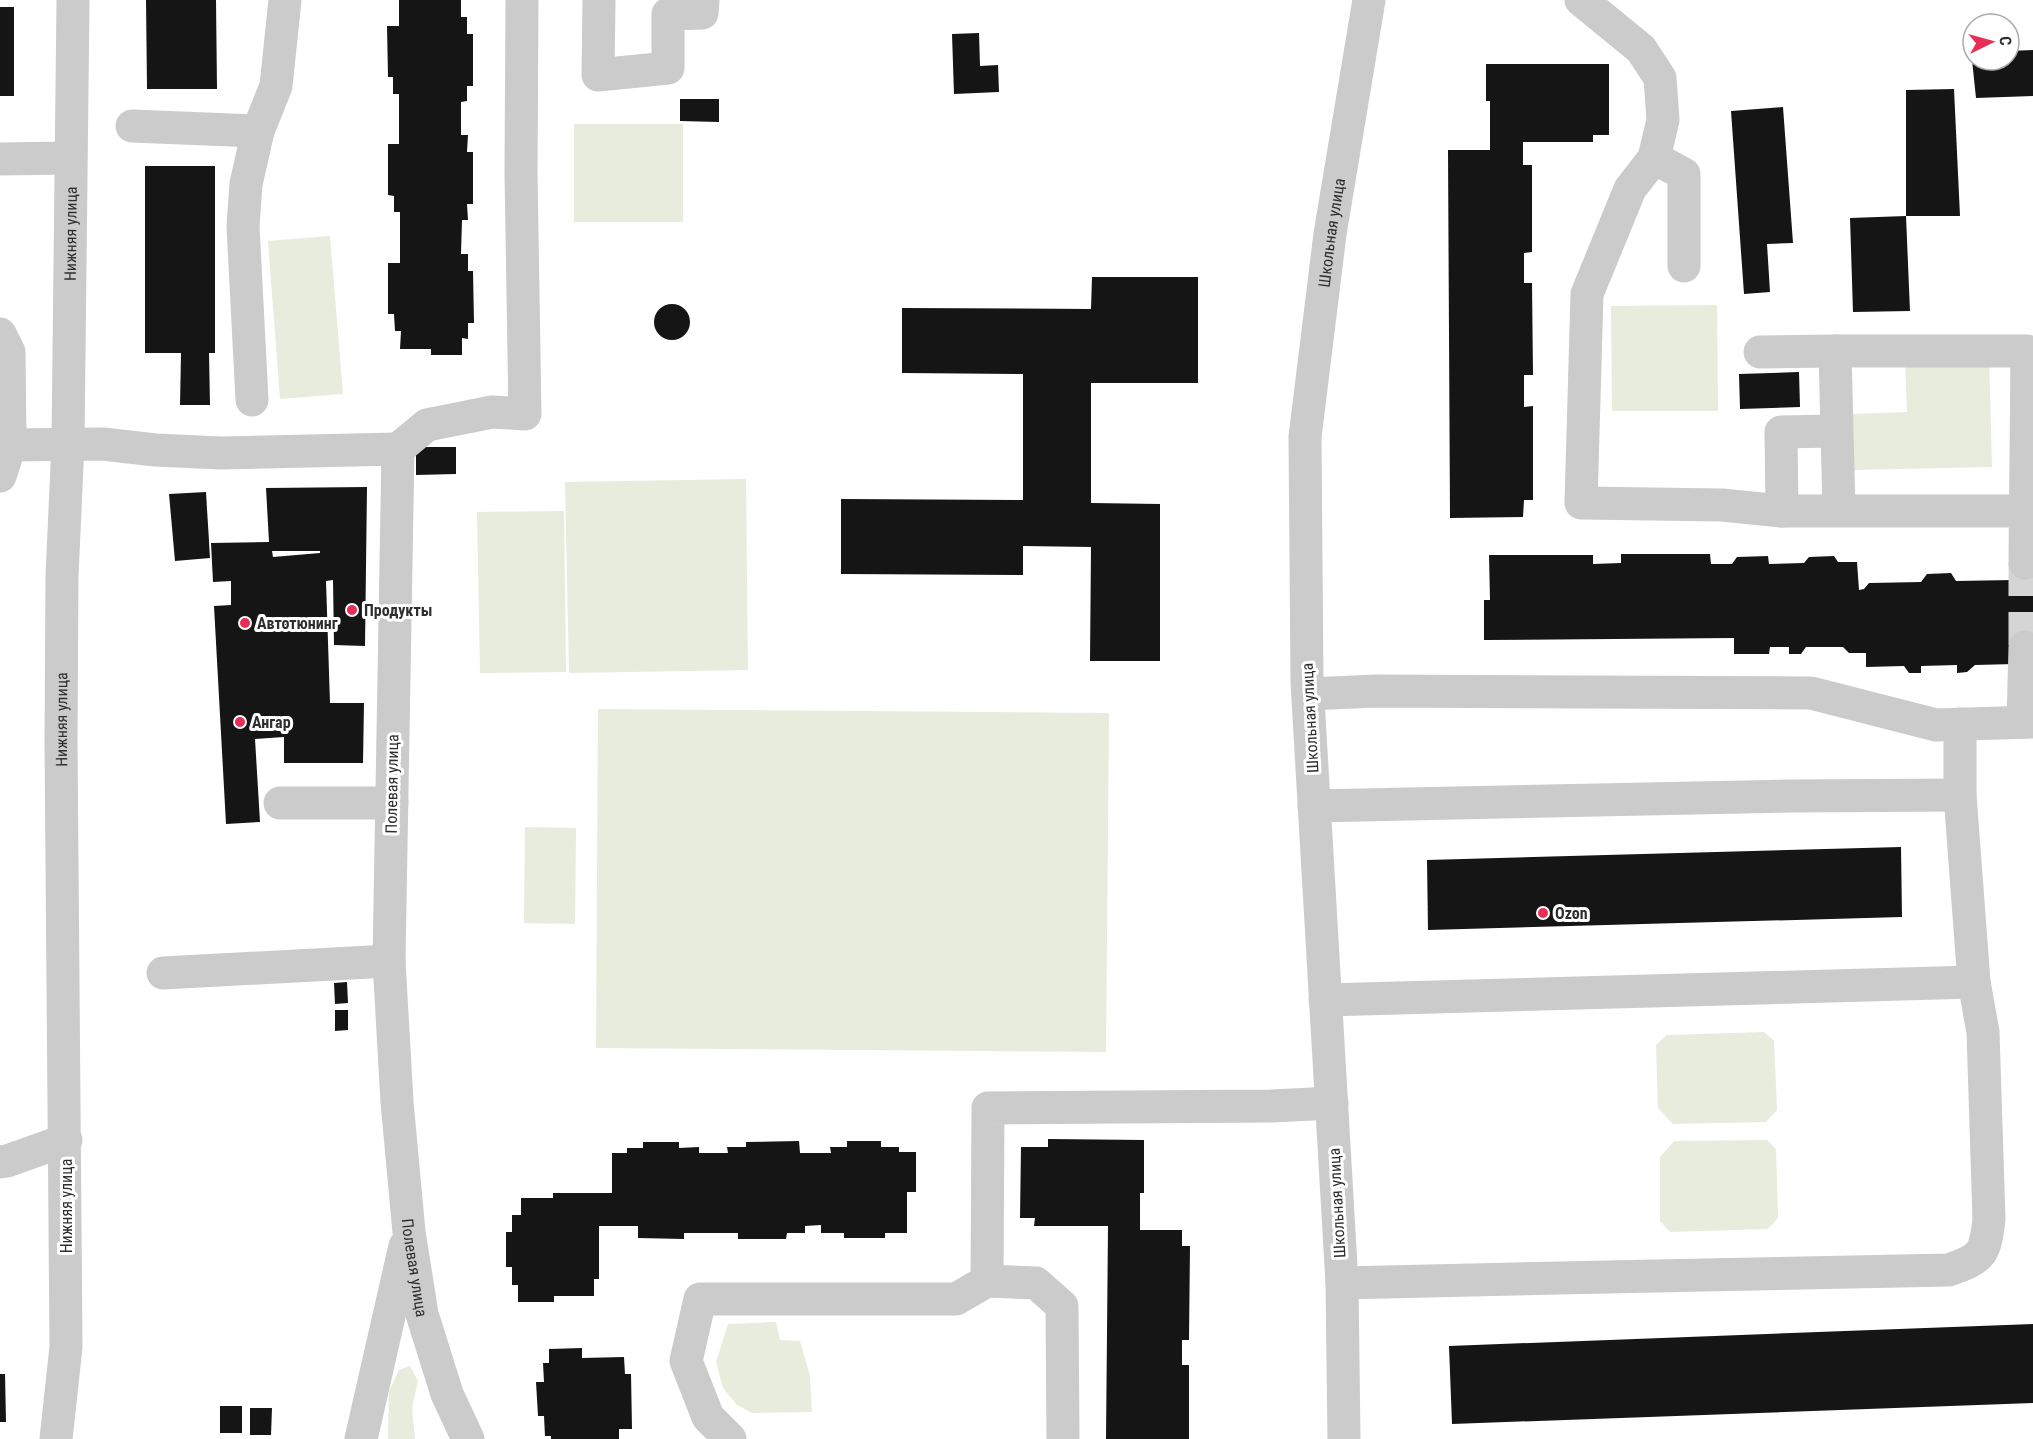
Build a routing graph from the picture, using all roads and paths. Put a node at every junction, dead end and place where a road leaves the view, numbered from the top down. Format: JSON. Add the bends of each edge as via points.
{"nodes":[{"id":1,"x":73,"y":0,"type":"edge"},
{"id":2,"x":285,"y":0,"type":"edge"},
{"id":3,"x":522,"y":0,"type":"edge"},
{"id":4,"x":600,"y":0,"type":"edge"},
{"id":5,"x":703,"y":0,"type":"edge"},
{"id":6,"x":1369,"y":0,"type":"edge"},
{"id":7,"x":1581,"y":0,"type":"edge"},
{"id":8,"x":132,"y":126,"type":"dead end"},
{"id":9,"x":258,"y":131,"type":"junction"},
{"id":10,"x":70,"y":158,"type":"junction"},
{"id":11,"x":1654,"y":158,"type":"junction"},
{"id":12,"x":0,"y":159,"type":"edge"},
{"id":13,"x":1684,"y":266,"type":"dead end"},
{"id":14,"x":0,"y":334,"type":"edge"},
{"id":15,"x":1835,"y":351,"type":"junction"},
{"id":16,"x":1760,"y":352,"type":"dead end"},
{"id":17,"x":252,"y":400,"type":"dead end"},
{"id":18,"x":1836,"y":431,"type":"junction"},
{"id":19,"x":68,"y":443,"type":"junction"},
{"id":20,"x":10,"y":445,"type":"junction"},
{"id":21,"x":398,"y":449,"type":"junction"},
{"id":22,"x":0,"y":476,"type":"edge"},
{"id":23,"x":1839,"y":510,"type":"junction"},
{"id":24,"x":2025,"y":510,"type":"junction"},
{"id":25,"x":1782,"y":511,"type":"junction"},
{"id":26,"x":2025,"y":562,"type":"tunnel mouth"},
{"id":27,"x":2025,"y":648,"type":"tunnel mouth"},
{"id":28,"x":1308,"y":694,"type":"junction"},
{"id":29,"x":2028,"y":722,"type":"edge"},
{"id":30,"x":1960,"y":724,"type":"junction"},
{"id":31,"x":1960,"y":795,"type":"junction"},
{"id":32,"x":280,"y":803,"type":"dead end"},
{"id":33,"x":392,"y":803,"type":"junction"},
{"id":34,"x":1314,"y":806,"type":"junction"},
{"id":35,"x":389,"y":960,"type":"junction"},
{"id":36,"x":163,"y":973,"type":"dead end"},
{"id":37,"x":1974,"y":982,"type":"junction"},
{"id":38,"x":1325,"y":1000,"type":"junction"},
{"id":39,"x":1332,"y":1103,"type":"junction"},
{"id":40,"x":66,"y":1140,"type":"junction"},
{"id":41,"x":0,"y":1162,"type":"edge"},
{"id":42,"x":409,"y":1232,"type":"junction"},
{"id":43,"x":987,"y":1281,"type":"junction"},
{"id":44,"x":1342,"y":1283,"type":"junction"},
{"id":45,"x":56,"y":1439,"type":"edge"},
{"id":46,"x":362,"y":1439,"type":"edge"},
{"id":47,"x":468,"y":1439,"type":"edge"},
{"id":48,"x":730,"y":1439,"type":"edge"},
{"id":49,"x":1063,"y":1439,"type":"edge"},
{"id":50,"x":1344,"y":1439,"type":"edge"}],
"edges":[{"from":1,"to":10,"type":"street","name":"Нижняя улица"},
{"from":2,"to":9,"type":"street","via":[[276,86]]},
{"from":3,"to":21,"type":"street","via":[[525,414],[492,412],[427,425]]},
{"from":4,"to":5,"type":"street","via":[[598,75],[668,68],[668,14],[702,13]]},
{"from":6,"to":28,"type":"street","name":"Школьная улица","via":[[1330,234],[1305,437]]},
{"from":7,"to":11,"type":"street","via":[[1641,49],[1660,78],[1663,120]]},
{"from":8,"to":9,"type":"street"},
{"from":9,"to":17,"type":"street","via":[[246,184],[243,226]]},
{"from":10,"to":12,"type":"street"},
{"from":10,"to":19,"type":"street","name":"Нижняя улица"},
{"from":11,"to":13,"type":"street","via":[[1684,174]]},
{"from":11,"to":25,"type":"street","via":[[1630,189],[1587,294],[1581,503],[1722,505]]},
{"from":14,"to":20,"type":"street","via":[[9,352]]},
{"from":15,"to":16,"type":"street"},
{"from":15,"to":18,"type":"street"},
{"from":15,"to":24,"type":"street","via":[[2027,351]]},
{"from":18,"to":23,"type":"street"},
{"from":18,"to":25,"type":"street","via":[[1781,432]]},
{"from":19,"to":20,"type":"street"},
{"from":19,"to":21,"type":"street","via":[[221,453]]},
{"from":19,"to":40,"type":"street","name":"Нижняя улица","via":[[61,741]]},
{"from":20,"to":22,"type":"street"},
{"from":21,"to":33,"type":"street","name":"Полевая улица"},
{"from":23,"to":24,"type":"street"},
{"from":23,"to":25,"type":"street"},
{"from":24,"to":26,"type":"street"},
{"from":27,"to":29,"type":"street"},
{"from":28,"to":30,"type":"street","via":[[1811,693],[1936,725]]},
{"from":28,"to":34,"type":"street","name":"Школьная улица"},
{"from":29,"to":30,"type":"street"},
{"from":30,"to":31,"type":"street"},
{"from":31,"to":34,"type":"street"},
{"from":31,"to":37,"type":"street"},
{"from":32,"to":33,"type":"street"},
{"from":33,"to":35,"type":"street","name":"Полевая улица"},
{"from":34,"to":38,"type":"street","name":"Школьная улица"},
{"from":35,"to":36,"type":"street"},
{"from":35,"to":42,"type":"street","name":"Полевая улица"},
{"from":37,"to":38,"type":"street"},
{"from":37,"to":44,"type":"street","via":[[1983,1032],[1989,1219],[1985,1246],[1970,1262],[1949,1270]]},
{"from":38,"to":39,"type":"street","name":"Школьная улица"},
{"from":39,"to":43,"type":"street","via":[[988,1108]]},
{"from":39,"to":44,"type":"street","name":"Школьная улица"},
{"from":40,"to":41,"type":"street"},
{"from":40,"to":45,"type":"street","name":"Нижняя улица","via":[[66,1347]]},
{"from":42,"to":46,"type":"street"},
{"from":42,"to":47,"type":"street","name":"Полевая улица","via":[[422,1314],[447,1394]]},
{"from":43,"to":48,"type":"street","via":[[956,1299],[700,1299],[686,1361],[708,1417]]},
{"from":43,"to":49,"type":"street","via":[[1036,1283],[1062,1306]]},
{"from":44,"to":50,"type":"street","name":"Школьная улица"}]}
